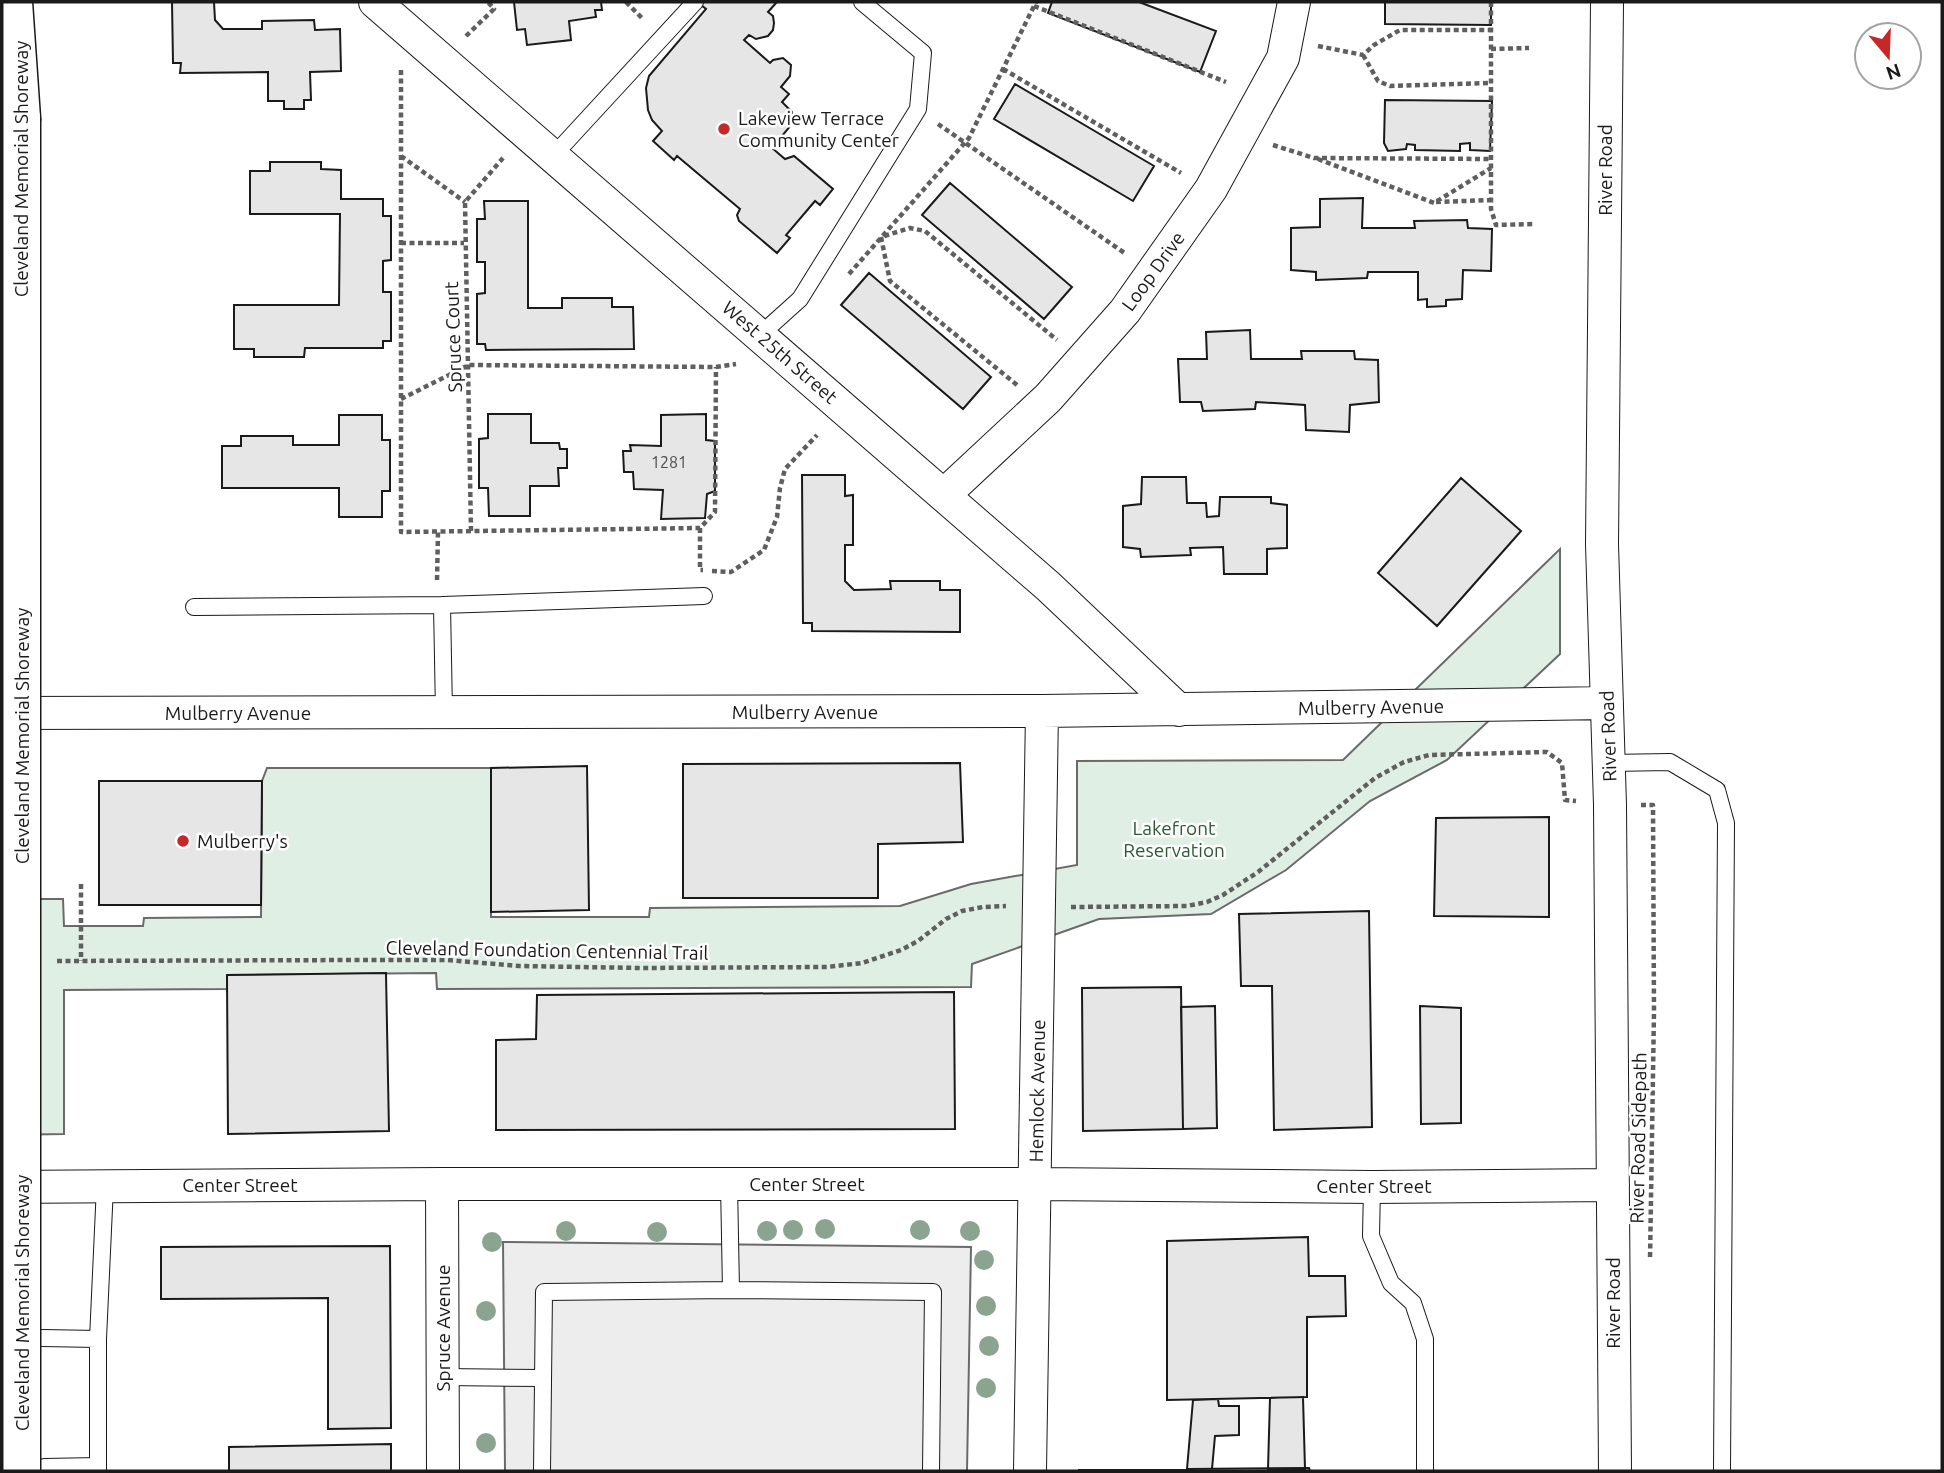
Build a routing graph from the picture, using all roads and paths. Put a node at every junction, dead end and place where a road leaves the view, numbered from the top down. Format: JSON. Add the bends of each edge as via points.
{"nodes":[{"id":1,"x":13,"y":2,"type":"edge"},
{"id":2,"x":23,"y":2,"type":"edge"},
{"id":3,"x":375,"y":2,"type":"edge"},
{"id":4,"x":488,"y":2,"type":"edge"},
{"id":5,"x":695,"y":2,"type":"edge"},
{"id":6,"x":862,"y":2,"type":"edge"},
{"id":7,"x":1294,"y":2,"type":"edge"},
{"id":8,"x":1491,"y":2,"type":"edge"},
{"id":9,"x":1607,"y":2,"type":"edge"},
{"id":10,"x":1035,"y":4,"type":"edge"},
{"id":11,"x":1491,"y":30,"type":"junction"},
{"id":12,"x":465,"y":37,"type":"dead end"},
{"id":13,"x":1307,"y":44,"type":"dead end"},
{"id":14,"x":1529,"y":48,"type":"dead end"},
{"id":15,"x":1491,"y":49,"type":"junction"},
{"id":16,"x":1363,"y":55,"type":"junction"},
{"id":17,"x":401,"y":65,"type":"dead end"},
{"id":18,"x":1003,"y":69,"type":"junction"},
{"id":19,"x":1226,"y":82,"type":"dead end"},
{"id":20,"x":1491,"y":83,"type":"junction"},
{"id":21,"x":918,"y":109,"type":"junction"},
{"id":22,"x":21,"y":118,"type":"junction"},
{"id":23,"x":965,"y":142,"type":"junction"},
{"id":24,"x":1263,"y":142,"type":"dead end"},
{"id":25,"x":401,"y":156,"type":"junction"},
{"id":26,"x":553,"y":156,"type":"junction"},
{"id":27,"x":503,"y":157,"type":"dead end"},
{"id":28,"x":1314,"y":158,"type":"junction"},
{"id":29,"x":1491,"y":159,"type":"junction"},
{"id":30,"x":1491,"y":167,"type":"junction"},
{"id":31,"x":1181,"y":173,"type":"dead end"},
{"id":32,"x":1492,"y":200,"type":"junction"},
{"id":33,"x":465,"y":202,"type":"junction"},
{"id":34,"x":1434,"y":203,"type":"junction"},
{"id":35,"x":1534,"y":224,"type":"dead end"},
{"id":36,"x":881,"y":237,"type":"junction"},
{"id":37,"x":401,"y":243,"type":"junction"},
{"id":38,"x":464,"y":243,"type":"junction"},
{"id":39,"x":1133,"y":259,"type":"dead end"},
{"id":40,"x":845,"y":278,"type":"dead end"},
{"id":41,"x":760,"y":335,"type":"junction"},
{"id":42,"x":1063,"y":345,"type":"dead end"},
{"id":43,"x":736,"y":364,"type":"dead end"},
{"id":44,"x":469,"y":365,"type":"junction"},
{"id":45,"x":716,"y":367,"type":"junction"},
{"id":46,"x":1020,"y":388,"type":"dead end"},
{"id":47,"x":401,"y":399,"type":"junction"},
{"id":48,"x":817,"y":435,"type":"dead end"},
{"id":49,"x":944,"y":495,"type":"junction"},
{"id":50,"x":700,"y":528,"type":"junction"},
{"id":51,"x":471,"y":531,"type":"junction"},
{"id":52,"x":438,"y":532,"type":"junction"},
{"id":53,"x":704,"y":596,"type":"dead end"},
{"id":54,"x":440,"y":605,"type":"junction"},
{"id":55,"x":194,"y":607,"type":"dead end"},
{"id":56,"x":1607,"y":703,"type":"junction"},
{"id":57,"x":1179,"y":710,"type":"junction"},
{"id":58,"x":1042,"y":711,"type":"junction"},
{"id":59,"x":444,"y":712,"type":"junction"},
{"id":60,"x":2,"y":713,"type":"edge"},
{"id":61,"x":1609,"y":763,"type":"junction"},
{"id":62,"x":1565,"y":800,"type":"dead end"},
{"id":63,"x":1653,"y":805,"type":"dead end"},
{"id":64,"x":81,"y":884,"type":"dead end"},
{"id":65,"x":1010,"y":906,"type":"dead end"},
{"id":66,"x":1066,"y":907,"type":"dead end"},
{"id":67,"x":81,"y":961,"type":"junction"},
{"id":68,"x":59,"y":962,"type":"dead end"},
{"id":69,"x":442,"y":1184,"type":"junction"},
{"id":70,"x":729,"y":1184,"type":"junction"},
{"id":71,"x":1036,"y":1184,"type":"junction"},
{"id":72,"x":1613,"y":1185,"type":"junction"},
{"id":73,"x":105,"y":1186,"type":"junction"},
{"id":74,"x":2,"y":1187,"type":"edge"},
{"id":75,"x":1371,"y":1187,"type":"junction"},
{"id":76,"x":1650,"y":1262,"type":"dead end"},
{"id":77,"x":732,"y":1290,"type":"junction"},
{"id":78,"x":42,"y":1338,"type":"dead end"},
{"id":79,"x":98,"y":1339,"type":"junction"},
{"id":80,"x":443,"y":1377,"type":"junction"},
{"id":81,"x":542,"y":1378,"type":"junction"},
{"id":82,"x":33,"y":1469,"type":"edge"},
{"id":83,"x":98,"y":1469,"type":"edge"},
{"id":84,"x":443,"y":1471,"type":"edge"},
{"id":85,"x":542,"y":1471,"type":"edge"},
{"id":86,"x":930,"y":1471,"type":"edge"},
{"id":87,"x":1030,"y":1471,"type":"edge"},
{"id":88,"x":1424,"y":1471,"type":"edge"},
{"id":89,"x":1615,"y":1471,"type":"edge"},
{"id":90,"x":1722,"y":1471,"type":"edge"}],
"edges":[{"from":1,"to":22,"type":"highway"},
{"from":2,"to":22,"type":"highway","name":"Cleveland Memorial Shoreway"},
{"from":3,"to":26,"type":"street","name":"West 25th Street"},
{"from":4,"to":12,"type":"path","via":[[494,9]]},
{"from":5,"to":26,"type":"lane"},
{"from":6,"to":21,"type":"lane","via":[[923,53]]},
{"from":7,"to":49,"type":"street","name":"Loop Drive","via":[[1283,58],[1211,190],[1133,300],[1048,398]]},
{"from":8,"to":11,"type":"path"},
{"from":9,"to":56,"type":"street","name":"River Road","via":[[1602,544]]},
{"from":10,"to":18,"type":"path"},
{"from":10,"to":19,"type":"path"},
{"from":11,"to":15,"type":"path"},
{"from":11,"to":16,"type":"path","via":[[1400,30]]},
{"from":13,"to":16,"type":"path"},
{"from":14,"to":15,"type":"path"},
{"from":15,"to":20,"type":"path"},
{"from":16,"to":20,"type":"path","via":[[1378,81],[1390,86]]},
{"from":17,"to":25,"type":"path"},
{"from":18,"to":23,"type":"path"},
{"from":18,"to":31,"type":"path"},
{"from":20,"to":29,"type":"path"},
{"from":21,"to":23,"type":"path"},
{"from":21,"to":41,"type":"lane","via":[[800,299]]},
{"from":22,"to":82,"type":"highway","name":"Cleveland Memorial Shoreway","bridge":true},
{"from":23,"to":36,"type":"path"},
{"from":23,"to":39,"type":"path"},
{"from":24,"to":28,"type":"path"},
{"from":25,"to":33,"type":"path"},
{"from":25,"to":37,"type":"path"},
{"from":26,"to":41,"type":"street","name":"West 25th Street"},
{"from":27,"to":33,"type":"path"},
{"from":28,"to":29,"type":"path"},
{"from":28,"to":34,"type":"path"},
{"from":29,"to":30,"type":"path"},
{"from":30,"to":32,"type":"path"},
{"from":30,"to":34,"type":"path"},
{"from":32,"to":34,"type":"path"},
{"from":32,"to":35,"type":"path","via":[[1496,225]]},
{"from":33,"to":38,"type":"path","name":"Spruce Court"},
{"from":36,"to":40,"type":"path"},
{"from":36,"to":42,"type":"path","via":[[910,228],[925,231]]},
{"from":36,"to":46,"type":"path","via":[[890,281]]},
{"from":37,"to":38,"type":"path"},
{"from":37,"to":47,"type":"path"},
{"from":38,"to":44,"type":"path","name":"Spruce Court"},
{"from":41,"to":49,"type":"street","name":"West 25th Street"},
{"from":43,"to":45,"type":"path"},
{"from":44,"to":45,"type":"path"},
{"from":44,"to":47,"type":"path"},
{"from":44,"to":51,"type":"path","name":"Spruce Court"},
{"from":45,"to":50,"type":"path","via":[[715,512]]},
{"from":47,"to":52,"type":"path","via":[[401,533]]},
{"from":48,"to":50,"type":"path","via":[[785,468],[777,517],[764,551],[731,572],[700,570]]},
{"from":49,"to":57,"type":"street","name":"West 25th Street"},
{"from":50,"to":51,"type":"path"},
{"from":51,"to":52,"type":"path"},
{"from":52,"to":54,"type":"path"},
{"from":53,"to":54,"type":"lane"},
{"from":54,"to":55,"type":"lane"},
{"from":54,"to":59,"type":"lane"},
{"from":56,"to":57,"type":"street","name":"Mulberry Avenue"},
{"from":56,"to":61,"type":"street","name":"River Road"},
{"from":57,"to":58,"type":"street","name":"Mulberry Avenue"},
{"from":58,"to":59,"type":"street","name":"Mulberry Avenue"},
{"from":58,"to":71,"type":"street","name":"Hemlock Avenue"},
{"from":59,"to":60,"type":"street","name":"Mulberry Avenue"},
{"from":61,"to":72,"type":"street","name":"River Road"},
{"from":61,"to":90,"type":"lane","via":[[1670,762],[1717,789],[1726,823]]},
{"from":62,"to":66,"type":"path","via":[[1562,763],[1547,752],[1429,755],[1375,778],[1223,895],[1187,906]]},
{"from":63,"to":76,"type":"path","name":"River Road Sidepath"},
{"from":64,"to":67,"type":"path"},
{"from":65,"to":67,"type":"path","name":"Cleveland Foundation Centennial Trail","via":[[962,911],[901,950],[862,964],[827,967]]},
{"from":67,"to":68,"type":"path","name":"Cleveland Foundation Centennial Trail"},
{"from":69,"to":70,"type":"street","name":"Center Street"},
{"from":69,"to":73,"type":"street","name":"Center Street"},
{"from":69,"to":80,"type":"street","name":"Spruce Avenue"},
{"from":70,"to":71,"type":"street","name":"Center Street"},
{"from":70,"to":77,"type":"lane"},
{"from":71,"to":75,"type":"street","name":"Center Street"},
{"from":71,"to":87,"type":"street","name":"Hemlock Avenue"},
{"from":72,"to":75,"type":"street","name":"Center Street"},
{"from":72,"to":89,"type":"street","name":"River Road"},
{"from":73,"to":74,"type":"street","name":"Center Street"},
{"from":73,"to":79,"type":"lane"},
{"from":75,"to":88,"type":"lane","via":[[1371,1236],[1391,1283],[1413,1303],[1425,1339]]},
{"from":77,"to":81,"type":"lane","via":[[544,1292]]},
{"from":77,"to":86,"type":"lane","via":[[933,1292]]},
{"from":78,"to":79,"type":"lane"},
{"from":79,"to":83,"type":"lane"},
{"from":80,"to":81,"type":"lane"},
{"from":80,"to":84,"type":"street","name":"Spruce Avenue"},
{"from":81,"to":85,"type":"lane"},
{"from":82,"to":83,"type":"lane"}]}
